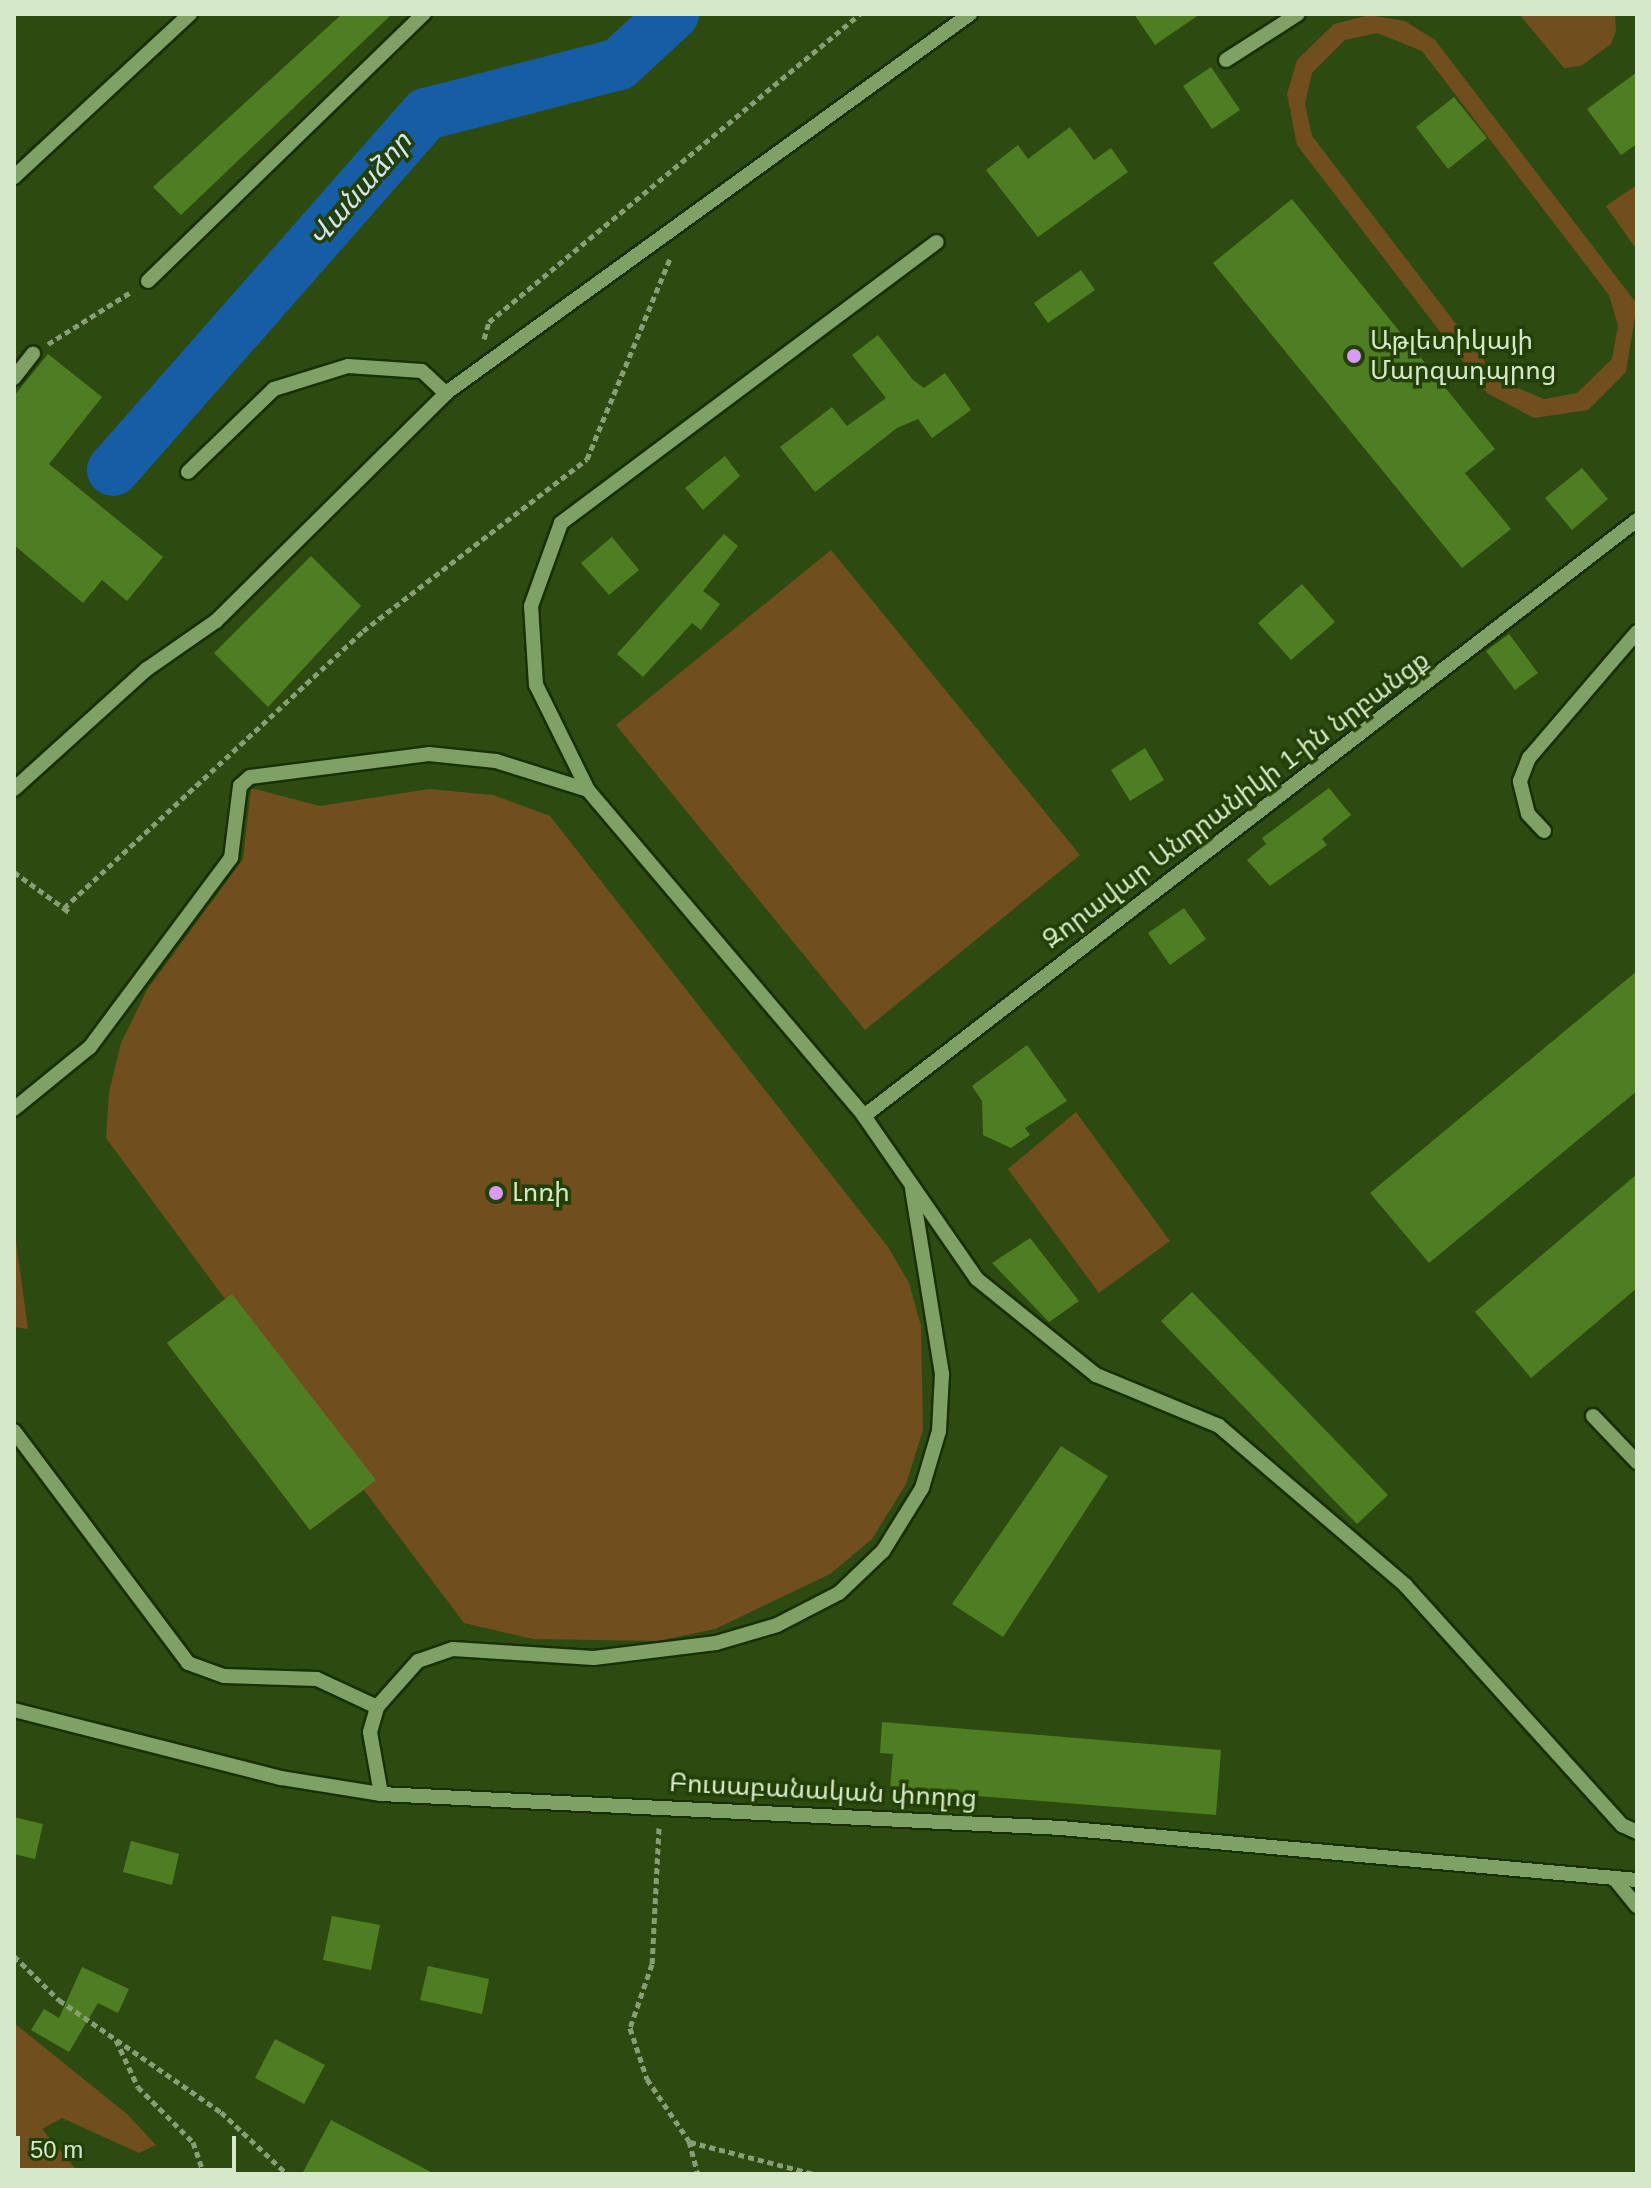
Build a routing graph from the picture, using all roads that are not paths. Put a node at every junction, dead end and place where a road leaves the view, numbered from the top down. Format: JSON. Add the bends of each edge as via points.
{"nodes":[{"id":1,"x":190,"y":14,"type":"edge"},
{"id":2,"x":424,"y":14,"type":"edge"},
{"id":3,"x":970,"y":14,"type":"edge"},
{"id":4,"x":1298,"y":14,"type":"edge"},
{"id":5,"x":1226,"y":60,"type":"dead end"},
{"id":6,"x":14,"y":177,"type":"edge"},
{"id":7,"x":937,"y":242,"type":"dead end"},
{"id":8,"x":148,"y":281,"type":"road end"},
{"id":9,"x":33,"y":354,"type":"road end"},
{"id":10,"x":14,"y":378,"type":"edge"},
{"id":11,"x":446,"y":393,"type":"junction"},
{"id":12,"x":188,"y":472,"type":"dead end"},
{"id":13,"x":1637,"y":520,"type":"edge"},
{"id":14,"x":1637,"y":632,"type":"edge"},
{"id":15,"x":14,"y":789,"type":"edge"},
{"id":16,"x":588,"y":790,"type":"junction"},
{"id":17,"x":1544,"y":831,"type":"dead end"},
{"id":18,"x":14,"y":1109,"type":"edge"},
{"id":19,"x":864,"y":1116,"type":"junction"},
{"id":20,"x":911,"y":1184,"type":"junction"},
{"id":21,"x":1593,"y":1416,"type":"dead end"},
{"id":22,"x":14,"y":1431,"type":"edge"},
{"id":23,"x":1637,"y":1462,"type":"edge"},
{"id":24,"x":377,"y":1707,"type":"junction"},
{"id":25,"x":14,"y":1710,"type":"edge"},
{"id":26,"x":381,"y":1794,"type":"junction"},
{"id":27,"x":1637,"y":1832,"type":"edge"},
{"id":28,"x":1614,"y":1878,"type":"junction"},
{"id":29,"x":1637,"y":1880,"type":"edge"},
{"id":30,"x":1637,"y":1906,"type":"edge"}],
"edges":[{"from":1,"to":6,"type":"street"},
{"from":2,"to":8,"type":"street"},
{"from":3,"to":11,"type":"street"},
{"from":4,"to":5,"type":"street"},
{"from":7,"to":16,"type":"street","via":[[561,523],[531,606],[536,685]]},
{"from":9,"to":10,"type":"street"},
{"from":11,"to":12,"type":"street","via":[[422,371],[348,366],[289,384],[274,389]]},
{"from":11,"to":15,"type":"street","via":[[216,621],[147,669]]},
{"from":13,"to":19,"type":"street","name":"Զորավար Անդրանիկի 1-ին նրբանցք"},
{"from":14,"to":17,"type":"street","via":[[1529,758],[1520,781],[1528,814]]},
{"from":16,"to":18,"type":"street","via":[[496,761],[429,754],[320,774],[250,777],[240,786],[231,858],[90,1047]]},
{"from":16,"to":19,"type":"street"},
{"from":19,"to":20,"type":"street"},
{"from":20,"to":24,"type":"street","via":[[942,1374],[939,1431],[922,1488],[883,1551],[839,1593],[777,1625],[660,1655],[453,1649],[418,1661]]},
{"from":20,"to":27,"type":"street","via":[[977,1279],[1048,1337],[1096,1375],[1219,1426],[1405,1585],[1622,1825]]},
{"from":21,"to":23,"type":"street"},
{"from":22,"to":24,"type":"street","via":[[188,1663],[224,1676],[317,1679]]},
{"from":24,"to":26,"type":"street","via":[[370,1762]]},
{"from":25,"to":26,"type":"street","name":"Բուսաբանական փողոց","via":[[281,1778]]},
{"from":26,"to":28,"type":"street","name":"Բուսաբանական փողոց","via":[[1061,1828]]},
{"from":28,"to":29,"type":"street","name":"Բուսաբանական փողոց"},
{"from":28,"to":30,"type":"street"}]}
